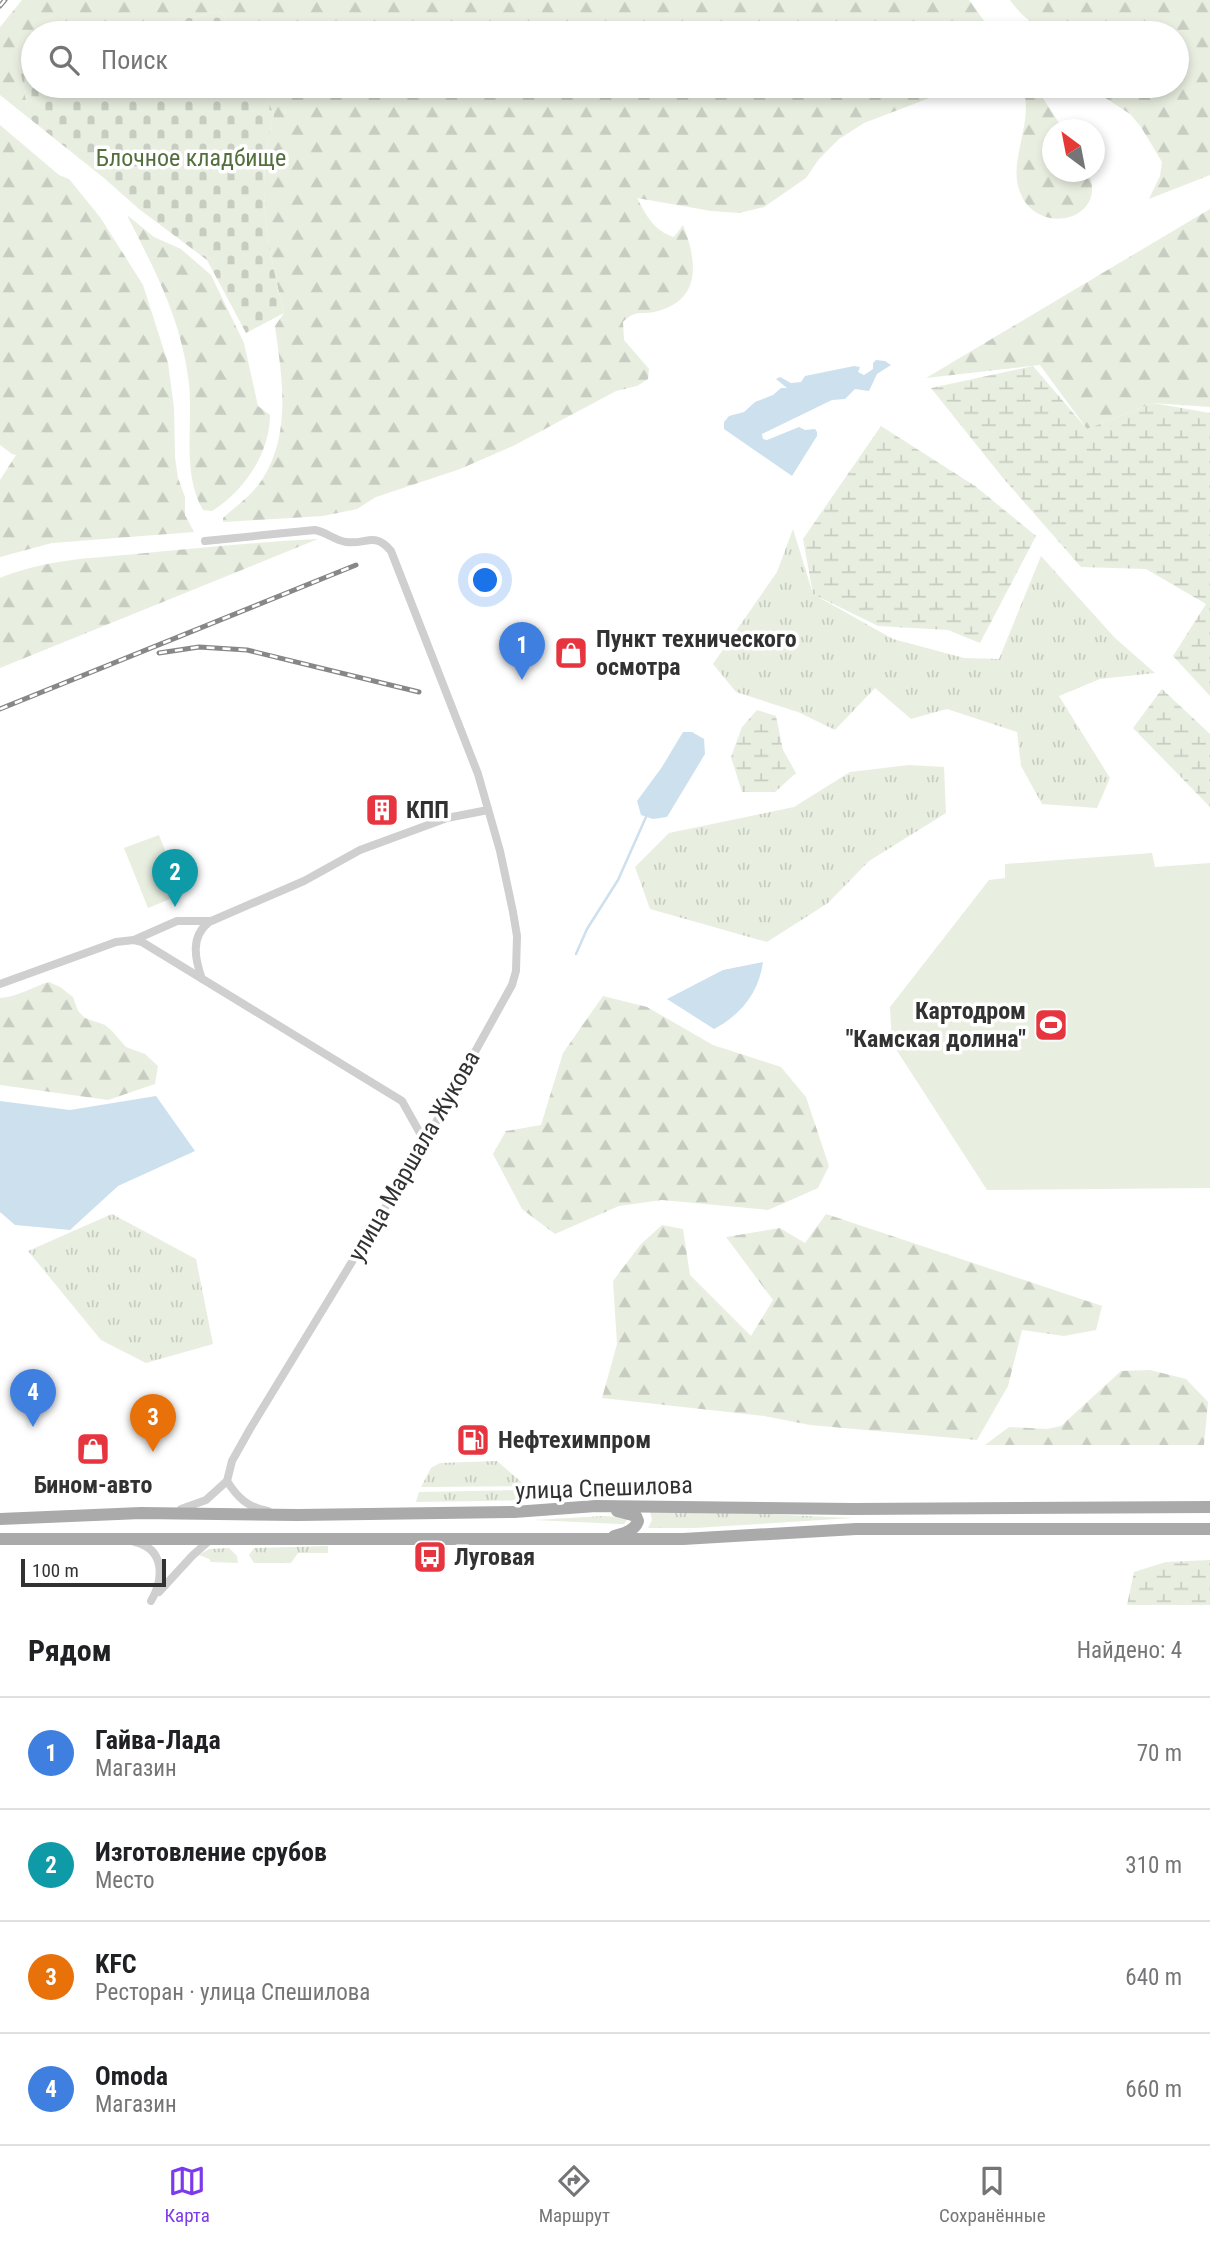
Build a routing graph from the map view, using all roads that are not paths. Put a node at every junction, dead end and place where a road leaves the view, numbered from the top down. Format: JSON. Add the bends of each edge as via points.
{"nodes":[{"id":1,"x":205,"y":541,"type":"dead end"},
{"id":2,"x":488,"y":810,"type":"junction"},
{"id":3,"x":215,"y":919,"type":"junction"},
{"id":4,"x":134,"y":940,"type":"junction"},
{"id":5,"x":202,"y":979,"type":"junction"},
{"id":6,"x":0,"y":984,"type":"edge"},
{"id":7,"x":425,"y":1142,"type":"junction"},
{"id":8,"x":227,"y":1481,"type":"junction"},
{"id":9,"x":596,"y":1506,"type":"junction"},
{"id":10,"x":1210,"y":1507,"type":"edge"},
{"id":11,"x":141,"y":1513,"type":"junction"},
{"id":12,"x":298,"y":1515,"type":"junction"},
{"id":13,"x":0,"y":1519,"type":"edge"},
{"id":14,"x":1210,"y":1529,"type":"edge"},
{"id":15,"x":98,"y":1537,"type":"junction"},
{"id":16,"x":0,"y":1539,"type":"edge"},
{"id":17,"x":211,"y":1539,"type":"junction"},
{"id":18,"x":593,"y":1540,"type":"junction"},
{"id":19,"x":149,"y":1603,"type":"edge"}],
"edges":[{"from":1,"to":2,"type":"street","name":"улица Маршала Жукова","via":[[315,530],[344,542],[385,543],[478,774]]},
{"from":2,"to":3,"type":"street","via":[[447,818],[360,850],[304,881]]},
{"from":2,"to":7,"type":"street","name":"улица Маршала Жукова","via":[[513,912],[516,971]]},
{"from":3,"to":4,"type":"street","via":[[181,920]]},
{"from":3,"to":5,"type":"street","via":[[201,929],[196,943]]},
{"from":4,"to":5,"type":"street"},
{"from":4,"to":6,"type":"street"},
{"from":5,"to":7,"type":"street","via":[[402,1101]]},
{"from":7,"to":8,"type":"street","name":"улица Маршала Жукова","via":[[250,1429],[232,1461]]},
{"from":8,"to":11,"type":"street","via":[[191,1507]]},
{"from":8,"to":12,"type":"street","via":[[246,1503]]},
{"from":9,"to":10,"type":"main road","name":"улица Спешилова"},
{"from":9,"to":12,"type":"main road","name":"улица Спешилова","via":[[514,1513]]},
{"from":9,"to":18,"type":"main road","via":[[629,1513],[638,1521],[631,1530]]},
{"from":11,"to":12,"type":"main road","name":"улица Спешилова"},
{"from":11,"to":13,"type":"main road","name":"улица Спешилова"},
{"from":14,"to":18,"type":"main road","name":"улица Спешилова","via":[[856,1529]]},
{"from":15,"to":16,"type":"main road","name":"улица Спешилова"},
{"from":15,"to":17,"type":"main road","name":"улица Спешилова"},
{"from":15,"to":19,"type":"street","via":[[138,1542],[155,1554],[160,1583]]},
{"from":17,"to":18,"type":"main road","name":"улица Спешилова"},
{"from":17,"to":19,"type":"street"}]}
